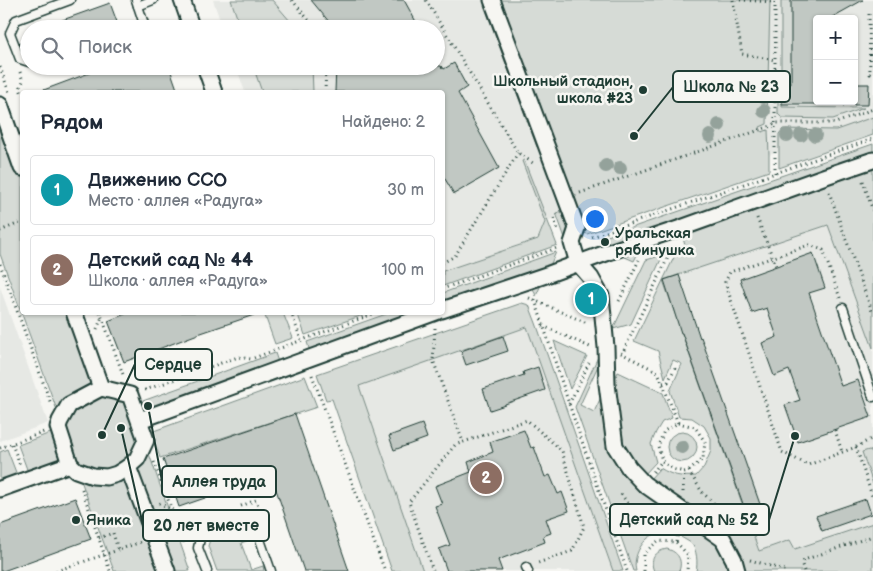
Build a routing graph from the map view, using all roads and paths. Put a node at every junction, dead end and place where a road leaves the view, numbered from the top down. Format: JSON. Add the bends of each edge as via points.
{"nodes":[{"id":1,"x":70,"y":0,"type":"edge"},
{"id":2,"x":153,"y":0,"type":"edge"},
{"id":3,"x":182,"y":0,"type":"edge"},
{"id":4,"x":292,"y":0,"type":"edge"},
{"id":5,"x":427,"y":0,"type":"edge"},
{"id":6,"x":492,"y":0,"type":"edge"},
{"id":7,"x":733,"y":0,"type":"edge"},
{"id":8,"x":740,"y":0,"type":"edge"},
{"id":9,"x":775,"y":1,"type":"edge"},
{"id":10,"x":137,"y":3,"type":"edge"},
{"id":11,"x":869,"y":14,"type":"dead end"},
{"id":12,"x":143,"y":20,"type":"edge"},
{"id":13,"x":189,"y":20,"type":"edge"},
{"id":14,"x":309,"y":20,"type":"edge"},
{"id":15,"x":439,"y":20,"type":"edge"},
{"id":16,"x":445,"y":30,"type":"edge"},
{"id":17,"x":20,"y":59,"type":"edge"},
{"id":18,"x":775,"y":60,"type":"junction"},
{"id":19,"x":873,"y":72,"type":"edge"},
{"id":20,"x":208,"y":75,"type":"edge"},
{"id":21,"x":326,"y":75,"type":"edge"},
{"id":22,"x":213,"y":90,"type":"edge"},
{"id":23,"x":325,"y":90,"type":"edge"},
{"id":24,"x":0,"y":105,"type":"edge"},
{"id":25,"x":873,"y":109,"type":"edge"},
{"id":26,"x":775,"y":123,"type":"junction"},
{"id":27,"x":873,"y":139,"type":"edge"},
{"id":28,"x":518,"y":153,"type":"junction"},
{"id":29,"x":873,"y":160,"type":"edge"},
{"id":30,"x":20,"y":162,"type":"edge"},
{"id":31,"x":533,"y":164,"type":"dead end"},
{"id":32,"x":857,"y":165,"type":"junction"},
{"id":33,"x":775,"y":173,"type":"junction"},
{"id":34,"x":823,"y":176,"type":"junction"},
{"id":35,"x":566,"y":198,"type":"junction"},
{"id":36,"x":873,"y":211,"type":"edge"},
{"id":37,"x":755,"y":215,"type":"dead end"},
{"id":38,"x":20,"y":223,"type":"edge"},
{"id":39,"x":680,"y":228,"type":"junction"},
{"id":40,"x":0,"y":230,"type":"edge"},
{"id":41,"x":572,"y":243,"type":"junction"},
{"id":42,"x":773,"y":257,"type":"junction"},
{"id":43,"x":445,"y":261,"type":"edge"},
{"id":44,"x":578,"y":263,"type":"junction"},
{"id":45,"x":0,"y":264,"type":"edge"},
{"id":46,"x":776,"y":266,"type":"dead end"},
{"id":47,"x":1,"y":272,"type":"edge"},
{"id":48,"x":445,"y":288,"type":"edge"},
{"id":49,"x":535,"y":300,"type":"dead end"},
{"id":50,"x":843,"y":308,"type":"joint"},
{"id":51,"x":445,"y":309,"type":"edge"},
{"id":52,"x":873,"y":314,"type":"edge"},
{"id":53,"x":75,"y":315,"type":"edge"},
{"id":54,"x":101,"y":315,"type":"edge"},
{"id":55,"x":292,"y":315,"type":"edge"},
{"id":56,"x":370,"y":315,"type":"edge"},
{"id":57,"x":431,"y":315,"type":"edge"},
{"id":58,"x":436,"y":315,"type":"edge"},
{"id":59,"x":543,"y":326,"type":"junction"},
{"id":60,"x":604,"y":326,"type":"junction"},
{"id":61,"x":301,"y":340,"type":"junction"},
{"id":62,"x":595,"y":350,"type":"dead end"},
{"id":63,"x":622,"y":353,"type":"junction"},
{"id":64,"x":307,"y":360,"type":"junction"},
{"id":65,"x":676,"y":366,"type":"dead end"},
{"id":66,"x":607,"y":384,"type":"junction"},
{"id":67,"x":663,"y":384,"type":"junction"},
{"id":68,"x":101,"y":388,"type":"junction"},
{"id":69,"x":130,"y":395,"type":"junction"},
{"id":70,"x":873,"y":397,"type":"edge"},
{"id":71,"x":140,"y":420,"type":"junction"},
{"id":72,"x":678,"y":423,"type":"junction"},
{"id":73,"x":59,"y":424,"type":"junction"},
{"id":74,"x":835,"y":430,"type":"dead end"},
{"id":75,"x":873,"y":438,"type":"edge"},
{"id":76,"x":146,"y":440,"type":"junction"},
{"id":77,"x":463,"y":442,"type":"junction"},
{"id":78,"x":12,"y":444,"type":"junction"},
{"id":79,"x":0,"y":448,"type":"edge"},
{"id":80,"x":856,"y":448,"type":"junction"},
{"id":81,"x":842,"y":452,"type":"junction"},
{"id":82,"x":73,"y":467,"type":"junction"},
{"id":83,"x":128,"y":467,"type":"junction"},
{"id":84,"x":689,"y":471,"type":"junction"},
{"id":85,"x":25,"y":480,"type":"junction"},
{"id":86,"x":0,"y":489,"type":"edge"},
{"id":87,"x":702,"y":492,"type":"dead end"},
{"id":88,"x":621,"y":494,"type":"dead end"},
{"id":89,"x":873,"y":499,"type":"edge"},
{"id":90,"x":178,"y":527,"type":"dead end"},
{"id":91,"x":641,"y":532,"type":"dead end"},
{"id":92,"x":873,"y":539,"type":"edge"},
{"id":93,"x":118,"y":550,"type":"dead end"},
{"id":94,"x":104,"y":555,"type":"junction"},
{"id":95,"x":736,"y":565,"type":"edge"},
{"id":96,"x":527,"y":569,"type":"edge"},
{"id":97,"x":56,"y":571,"type":"edge"},
{"id":98,"x":110,"y":571,"type":"edge"},
{"id":99,"x":167,"y":571,"type":"edge"},
{"id":100,"x":207,"y":571,"type":"edge"},
{"id":101,"x":271,"y":571,"type":"edge"},
{"id":102,"x":385,"y":571,"type":"edge"},
{"id":103,"x":433,"y":571,"type":"edge"},
{"id":104,"x":628,"y":571,"type":"edge"},
{"id":105,"x":644,"y":571,"type":"edge"},
{"id":106,"x":687,"y":571,"type":"edge"},
{"id":107,"x":788,"y":571,"type":"edge"},
{"id":108,"x":804,"y":571,"type":"edge"}],
"edges":[{"from":1,"to":17,"type":"lane","via":[[16,20],[10,33]]},
{"from":2,"to":10,"type":"lane"},
{"from":3,"to":13,"type":"street"},
{"from":4,"to":14,"type":"path"},
{"from":5,"to":15,"type":"path"},
{"from":6,"to":35,"type":"street"},
{"from":7,"to":18,"type":"path","via":[[742,54]]},
{"from":8,"to":9,"type":"path"},
{"from":9,"to":18,"type":"path"},
{"from":10,"to":12,"type":"lane"},
{"from":11,"to":19,"type":"path","via":[[870,74]]},
{"from":16,"to":28,"type":"path"},
{"from":18,"to":26,"type":"path"},
{"from":20,"to":22,"type":"street"},
{"from":21,"to":23,"type":"path"},
{"from":24,"to":30,"type":"street"},
{"from":25,"to":26,"type":"path","via":[[836,123]]},
{"from":26,"to":33,"type":"path"},
{"from":26,"to":35,"type":"path"},
{"from":27,"to":33,"type":"path"},
{"from":28,"to":31,"type":"path"},
{"from":28,"to":43,"type":"path","via":[[455,256]]},
{"from":29,"to":32,"type":"street"},
{"from":32,"to":34,"type":"street"},
{"from":32,"to":36,"type":"path"},
{"from":33,"to":41,"type":"path"},
{"from":34,"to":39,"type":"street"},
{"from":34,"to":52,"type":"path"},
{"from":35,"to":41,"type":"street","via":[[577,228]]},
{"from":37,"to":42,"type":"path"},
{"from":38,"to":40,"type":"path"},
{"from":39,"to":44,"type":"street"},
{"from":39,"to":63,"type":"path"},
{"from":41,"to":44,"type":"street"},
{"from":41,"to":48,"type":"path"},
{"from":42,"to":46,"type":"path"},
{"from":42,"to":50,"type":"path","via":[[809,245],[823,250]]},
{"from":42,"to":81,"type":"path","via":[[730,272],[725,282],[782,452],[808,465]]},
{"from":44,"to":51,"type":"street"},
{"from":44,"to":60,"type":"street","via":[[601,296]]},
{"from":45,"to":47,"type":"path"},
{"from":47,"to":73,"type":"path"},
{"from":49,"to":59,"type":"path"},
{"from":50,"to":70,"type":"lane"},
{"from":53,"to":68,"type":"street"},
{"from":54,"to":69,"type":"path"},
{"from":55,"to":61,"type":"path"},
{"from":56,"to":61,"type":"path"},
{"from":57,"to":64,"type":"street"},
{"from":58,"to":77,"type":"path","via":[[433,360]]},
{"from":59,"to":62,"type":"path"},
{"from":59,"to":104,"type":"path"},
{"from":60,"to":63,"type":"path"},
{"from":60,"to":66,"type":"street"},
{"from":61,"to":64,"type":"path"},
{"from":61,"to":69,"type":"path","via":[[251,359],[238,357]]},
{"from":63,"to":66,"type":"path"},
{"from":63,"to":67,"type":"path","via":[[658,372]]},
{"from":64,"to":71,"type":"street"},
{"from":64,"to":102,"type":"path"},
{"from":65,"to":67,"type":"path","via":[[668,382]]},
{"from":66,"to":95,"type":"street","via":[[616,446],[629,468],[644,484],[723,539]]},
{"from":67,"to":72,"type":"path"},
{"from":68,"to":69,"type":"street"},
{"from":68,"to":73,"type":"street","via":[[69,405]]},
{"from":69,"to":71,"type":"street"},
{"from":71,"to":76,"type":"street"},
{"from":72,"to":84,"type":"path","via":[[695,427],[706,442],[703,459]]},
{"from":72,"to":84,"type":"path","via":[[664,431],[658,446],[662,461],[672,469]]},
{"from":73,"to":78,"type":"path"},
{"from":73,"to":82,"type":"street"},
{"from":74,"to":81,"type":"path"},
{"from":75,"to":80,"type":"path"},
{"from":76,"to":83,"type":"street","via":[[137,459]]},
{"from":76,"to":90,"type":"path"},
{"from":77,"to":96,"type":"path","via":[[527,420],[562,451],[584,527],[572,551]]},
{"from":77,"to":103,"type":"path","via":[[455,445],[409,502]]},
{"from":78,"to":79,"type":"path"},
{"from":78,"to":85,"type":"path"},
{"from":80,"to":81,"type":"path"},
{"from":80,"to":89,"type":"path"},
{"from":82,"to":83,"type":"street","via":[[93,476],[107,476]]},
{"from":82,"to":85,"type":"street"},
{"from":82,"to":94,"type":"path"},
{"from":83,"to":99,"type":"street"},
{"from":84,"to":87,"type":"path"},
{"from":85,"to":86,"type":"street"},
{"from":88,"to":91,"type":"path","via":[[635,513]]},
{"from":92,"to":108,"type":"path","via":[[870,537],[804,560]]},
{"from":93,"to":94,"type":"path"},
{"from":94,"to":97,"type":"path"},
{"from":94,"to":98,"type":"path"},
{"from":95,"to":107,"type":"path","via":[[751,560]]},
{"from":100,"to":101,"type":"lane","via":[[198,548],[202,529],[237,518],[255,526]]},
{"from":105,"to":106,"type":"path","via":[[644,553],[658,541],[676,542],[688,555]]}]}
